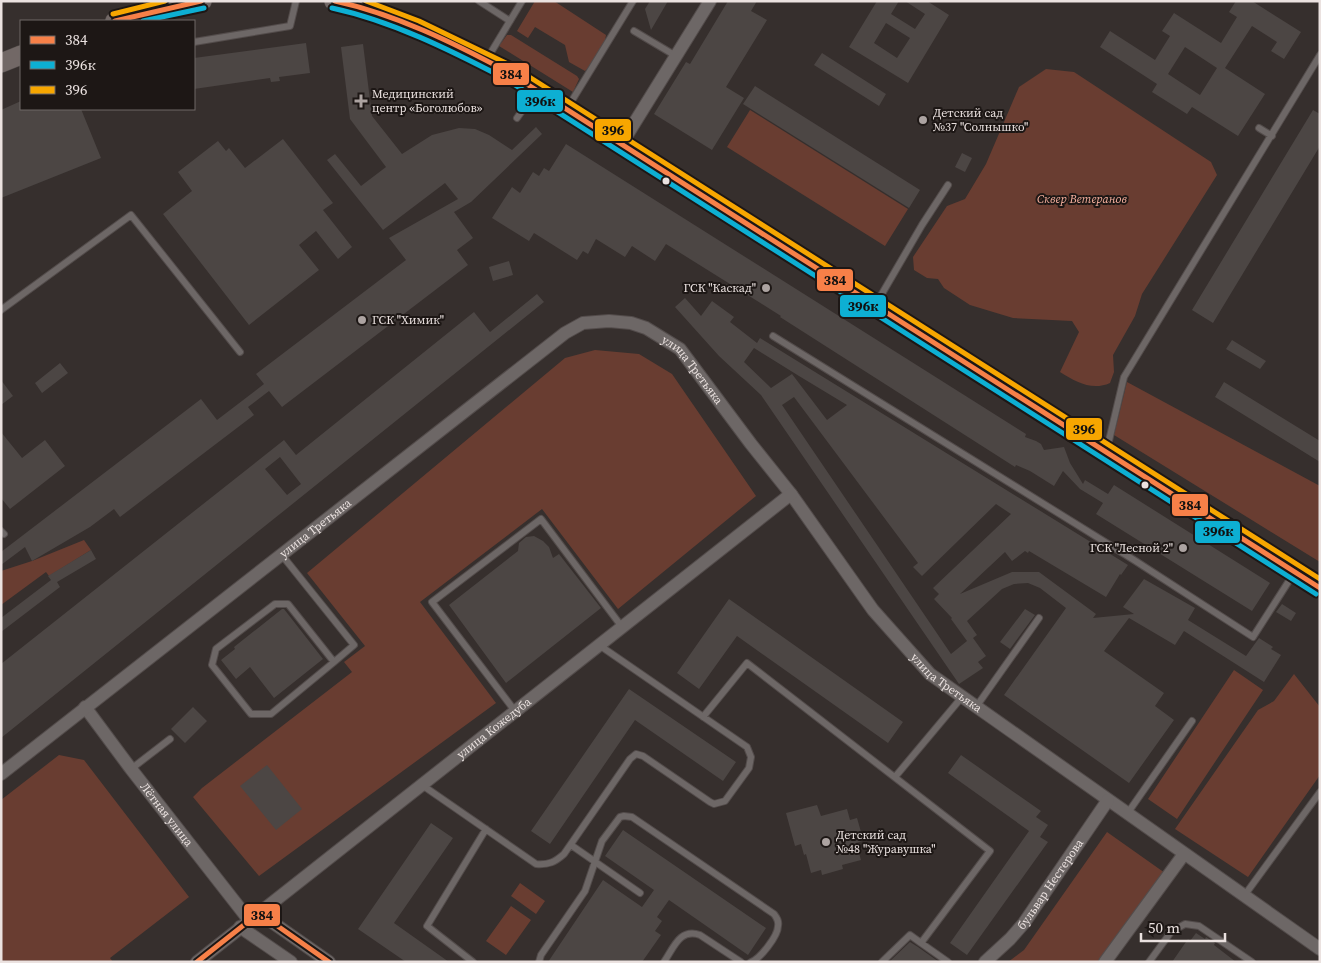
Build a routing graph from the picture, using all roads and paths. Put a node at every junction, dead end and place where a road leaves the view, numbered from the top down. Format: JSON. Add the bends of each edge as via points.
{"nodes":[{"id":1,"x":202,"y":1,"type":"edge"},
{"id":2,"x":296,"y":1,"type":"edge"},
{"id":3,"x":334,"y":1,"type":"edge"},
{"id":4,"x":479,"y":1,"type":"edge"},
{"id":5,"x":522,"y":1,"type":"edge"},
{"id":6,"x":633,"y":1,"type":"edge"},
{"id":7,"x":710,"y":1,"type":"edge"},
{"id":8,"x":118,"y":20,"type":"edge"},
{"id":9,"x":510,"y":21,"type":"junction"},
{"id":10,"x":634,"y":31,"type":"dead end"},
{"id":11,"x":195,"y":42,"type":"edge"},
{"id":12,"x":20,"y":55,"type":"edge"},
{"id":13,"x":1320,"y":55,"type":"edge"},
{"id":14,"x":676,"y":56,"type":"junction"},
{"id":15,"x":486,"y":60,"type":"junction"},
{"id":16,"x":1,"y":63,"type":"edge"},
{"id":17,"x":536,"y":90,"type":"junction"},
{"id":18,"x":567,"y":109,"type":"junction"},
{"id":19,"x":517,"y":118,"type":"dead end"},
{"id":20,"x":1260,"y":128,"type":"dead end"},
{"id":21,"x":1272,"y":136,"type":"junction"},
{"id":22,"x":622,"y":143,"type":"junction"},
{"id":23,"x":948,"y":184,"type":"dead end"},
{"id":24,"x":875,"y":305,"type":"junction"},
{"id":25,"x":1,"y":310,"type":"edge"},
{"id":26,"x":773,"y":336,"type":"dead end"},
{"id":27,"x":240,"y":352,"type":"dead end"},
{"id":28,"x":1106,"y":452,"type":"junction"},
{"id":29,"x":791,"y":494,"type":"junction"},
{"id":30,"x":281,"y":554,"type":"junction"},
{"id":31,"x":1295,"y":572,"type":"junction"},
{"id":32,"x":1320,"y":588,"type":"edge"},
{"id":33,"x":1039,"y":618,"type":"dead end"},
{"id":34,"x":622,"y":628,"type":"junction"},
{"id":35,"x":599,"y":645,"type":"junction"},
{"id":36,"x":334,"y":662,"type":"junction"},
{"id":37,"x":962,"y":697,"type":"junction"},
{"id":38,"x":85,"y":707,"type":"junction"},
{"id":39,"x":976,"y":707,"type":"junction"},
{"id":40,"x":515,"y":712,"type":"junction"},
{"id":41,"x":703,"y":717,"type":"junction"},
{"id":42,"x":1192,"y":721,"type":"dead end"},
{"id":43,"x":170,"y":740,"type":"dead end"},
{"id":44,"x":131,"y":769,"type":"junction"},
{"id":45,"x":1,"y":774,"type":"edge"},
{"id":46,"x":895,"y":777,"type":"junction"},
{"id":47,"x":422,"y":785,"type":"junction"},
{"id":48,"x":1320,"y":792,"type":"edge"},
{"id":49,"x":1108,"y":800,"type":"junction"},
{"id":50,"x":1127,"y":814,"type":"junction"},
{"id":51,"x":486,"y":829,"type":"junction"},
{"id":52,"x":571,"y":846,"type":"junction"},
{"id":53,"x":1184,"y":854,"type":"junction"},
{"id":54,"x":594,"y":862,"type":"junction"},
{"id":55,"x":640,"y":893,"type":"dead end"},
{"id":56,"x":1244,"y":896,"type":"junction"},
{"id":57,"x":250,"y":920,"type":"junction"},
{"id":58,"x":921,"y":943,"type":"junction"},
{"id":59,"x":1320,"y":949,"type":"edge"},
{"id":60,"x":197,"y":962,"type":"edge"},
{"id":61,"x":291,"y":962,"type":"edge"},
{"id":62,"x":329,"y":962,"type":"edge"},
{"id":63,"x":474,"y":962,"type":"edge"},
{"id":64,"x":538,"y":962,"type":"edge"},
{"id":65,"x":664,"y":962,"type":"edge"},
{"id":66,"x":741,"y":962,"type":"edge"},
{"id":67,"x":751,"y":962,"type":"edge"},
{"id":68,"x":882,"y":962,"type":"edge"},
{"id":69,"x":948,"y":962,"type":"edge"},
{"id":70,"x":985,"y":962,"type":"edge"},
{"id":71,"x":1105,"y":962,"type":"edge"},
{"id":72,"x":1149,"y":962,"type":"edge"},
{"id":73,"x":1252,"y":962,"type":"edge"}],
"edges":[{"from":1,"to":8,"type":"main road"},
{"from":2,"to":11,"type":"lane","via":[[290,26]]},
{"from":3,"to":15,"type":"main road","via":[[404,22]]},
{"from":4,"to":9,"type":"lane"},
{"from":5,"to":9,"type":"lane"},
{"from":6,"to":18,"type":"lane"},
{"from":7,"to":14,"type":"street"},
{"from":9,"to":15,"type":"lane"},
{"from":10,"to":14,"type":"lane","via":[[657,48]]},
{"from":12,"to":16,"type":"main road"},
{"from":13,"to":21,"type":"lane"},
{"from":14,"to":22,"type":"street"},
{"from":15,"to":17,"type":"main road"},
{"from":17,"to":18,"type":"main road"},
{"from":17,"to":19,"type":"lane"},
{"from":18,"to":22,"type":"main road"},
{"from":20,"to":21,"type":"lane"},
{"from":21,"to":28,"type":"lane","via":[[1124,377]]},
{"from":22,"to":24,"type":"main road"},
{"from":23,"to":24,"type":"lane"},
{"from":24,"to":28,"type":"main road"},
{"from":25,"to":27,"type":"lane","via":[[131,215]]},
{"from":26,"to":31,"type":"lane","via":[[1134,560],[1253,638]]},
{"from":28,"to":31,"type":"main road"},
{"from":29,"to":30,"type":"street","name":"улица Третьяка","via":[[680,349],[646,328],[631,323],[583,323],[564,333]]},
{"from":29,"to":34,"type":"street","name":"улица Кожедуба"},
{"from":29,"to":37,"type":"street","name":"улица Третьяка","via":[[872,610],[930,674]]},
{"from":30,"to":36,"type":"lane","via":[[354,645]]},
{"from":30,"to":38,"type":"street","name":"улица Третьяка"},
{"from":31,"to":32,"type":"main road"},
{"from":33,"to":39,"type":"lane"},
{"from":34,"to":35,"type":"street","name":"улица Кожедуба"},
{"from":34,"to":40,"type":"lane","via":[[541,518],[432,602]]},
{"from":35,"to":40,"type":"street","name":"улица Кожедуба"},
{"from":35,"to":41,"type":"lane"},
{"from":36,"to":36,"type":"lane","via":[[271,714],[251,714],[212,665],[216,649],[275,604],[288,604]]},
{"from":37,"to":39,"type":"street","name":"улица Третьяка"},
{"from":37,"to":46,"type":"lane"},
{"from":38,"to":44,"type":"street","name":"Лётная улица"},
{"from":38,"to":45,"type":"street","name":"улица Третьяка"},
{"from":39,"to":49,"type":"street","name":"улица Третьяка"},
{"from":40,"to":47,"type":"street","name":"улица Кожедуба"},
{"from":41,"to":46,"type":"lane","via":[[747,663]]},
{"from":41,"to":52,"type":"lane","via":[[750,752],[749,768],[725,801],[710,802],[636,754]]},
{"from":42,"to":50,"type":"lane"},
{"from":43,"to":44,"type":"lane"},
{"from":44,"to":57,"type":"street","name":"Лётная улица"},
{"from":46,"to":58,"type":"lane","via":[[990,850]]},
{"from":47,"to":51,"type":"lane"},
{"from":47,"to":57,"type":"street","name":"улица Кожедуба"},
{"from":48,"to":56,"type":"lane"},
{"from":49,"to":50,"type":"street","name":"улица Третьяка"},
{"from":49,"to":70,"type":"street","name":"бульвар Нестерова","via":[[1024,923]]},
{"from":50,"to":53,"type":"street","name":"улица Третьяка"},
{"from":51,"to":52,"type":"lane","via":[[536,864],[557,861]]},
{"from":51,"to":63,"type":"lane","via":[[427,926]]},
{"from":52,"to":54,"type":"lane"},
{"from":53,"to":56,"type":"street","name":"улица Третьяка"},
{"from":53,"to":71,"type":"street"},
{"from":54,"to":55,"type":"lane"},
{"from":54,"to":64,"type":"lane","via":[[585,891]]},
{"from":54,"to":67,"type":"lane","via":[[602,841],[616,821],[624,816],[632,817],[774,914],[778,921],[777,931],[759,958]]},
{"from":56,"to":59,"type":"street","name":"улица Третьяка"},
{"from":57,"to":60,"type":"street","name":"улица Кожедуба"},
{"from":57,"to":61,"type":"street","name":"Лётная улица"},
{"from":57,"to":62,"type":"street","name":"Лётная улица"},
{"from":58,"to":68,"type":"lane","via":[[910,935]]},
{"from":58,"to":69,"type":"lane"},
{"from":65,"to":66,"type":"lane","via":[[682,936],[694,933]]},
{"from":72,"to":73,"type":"lane","via":[[1171,932],[1185,924],[1199,926]]}]}
